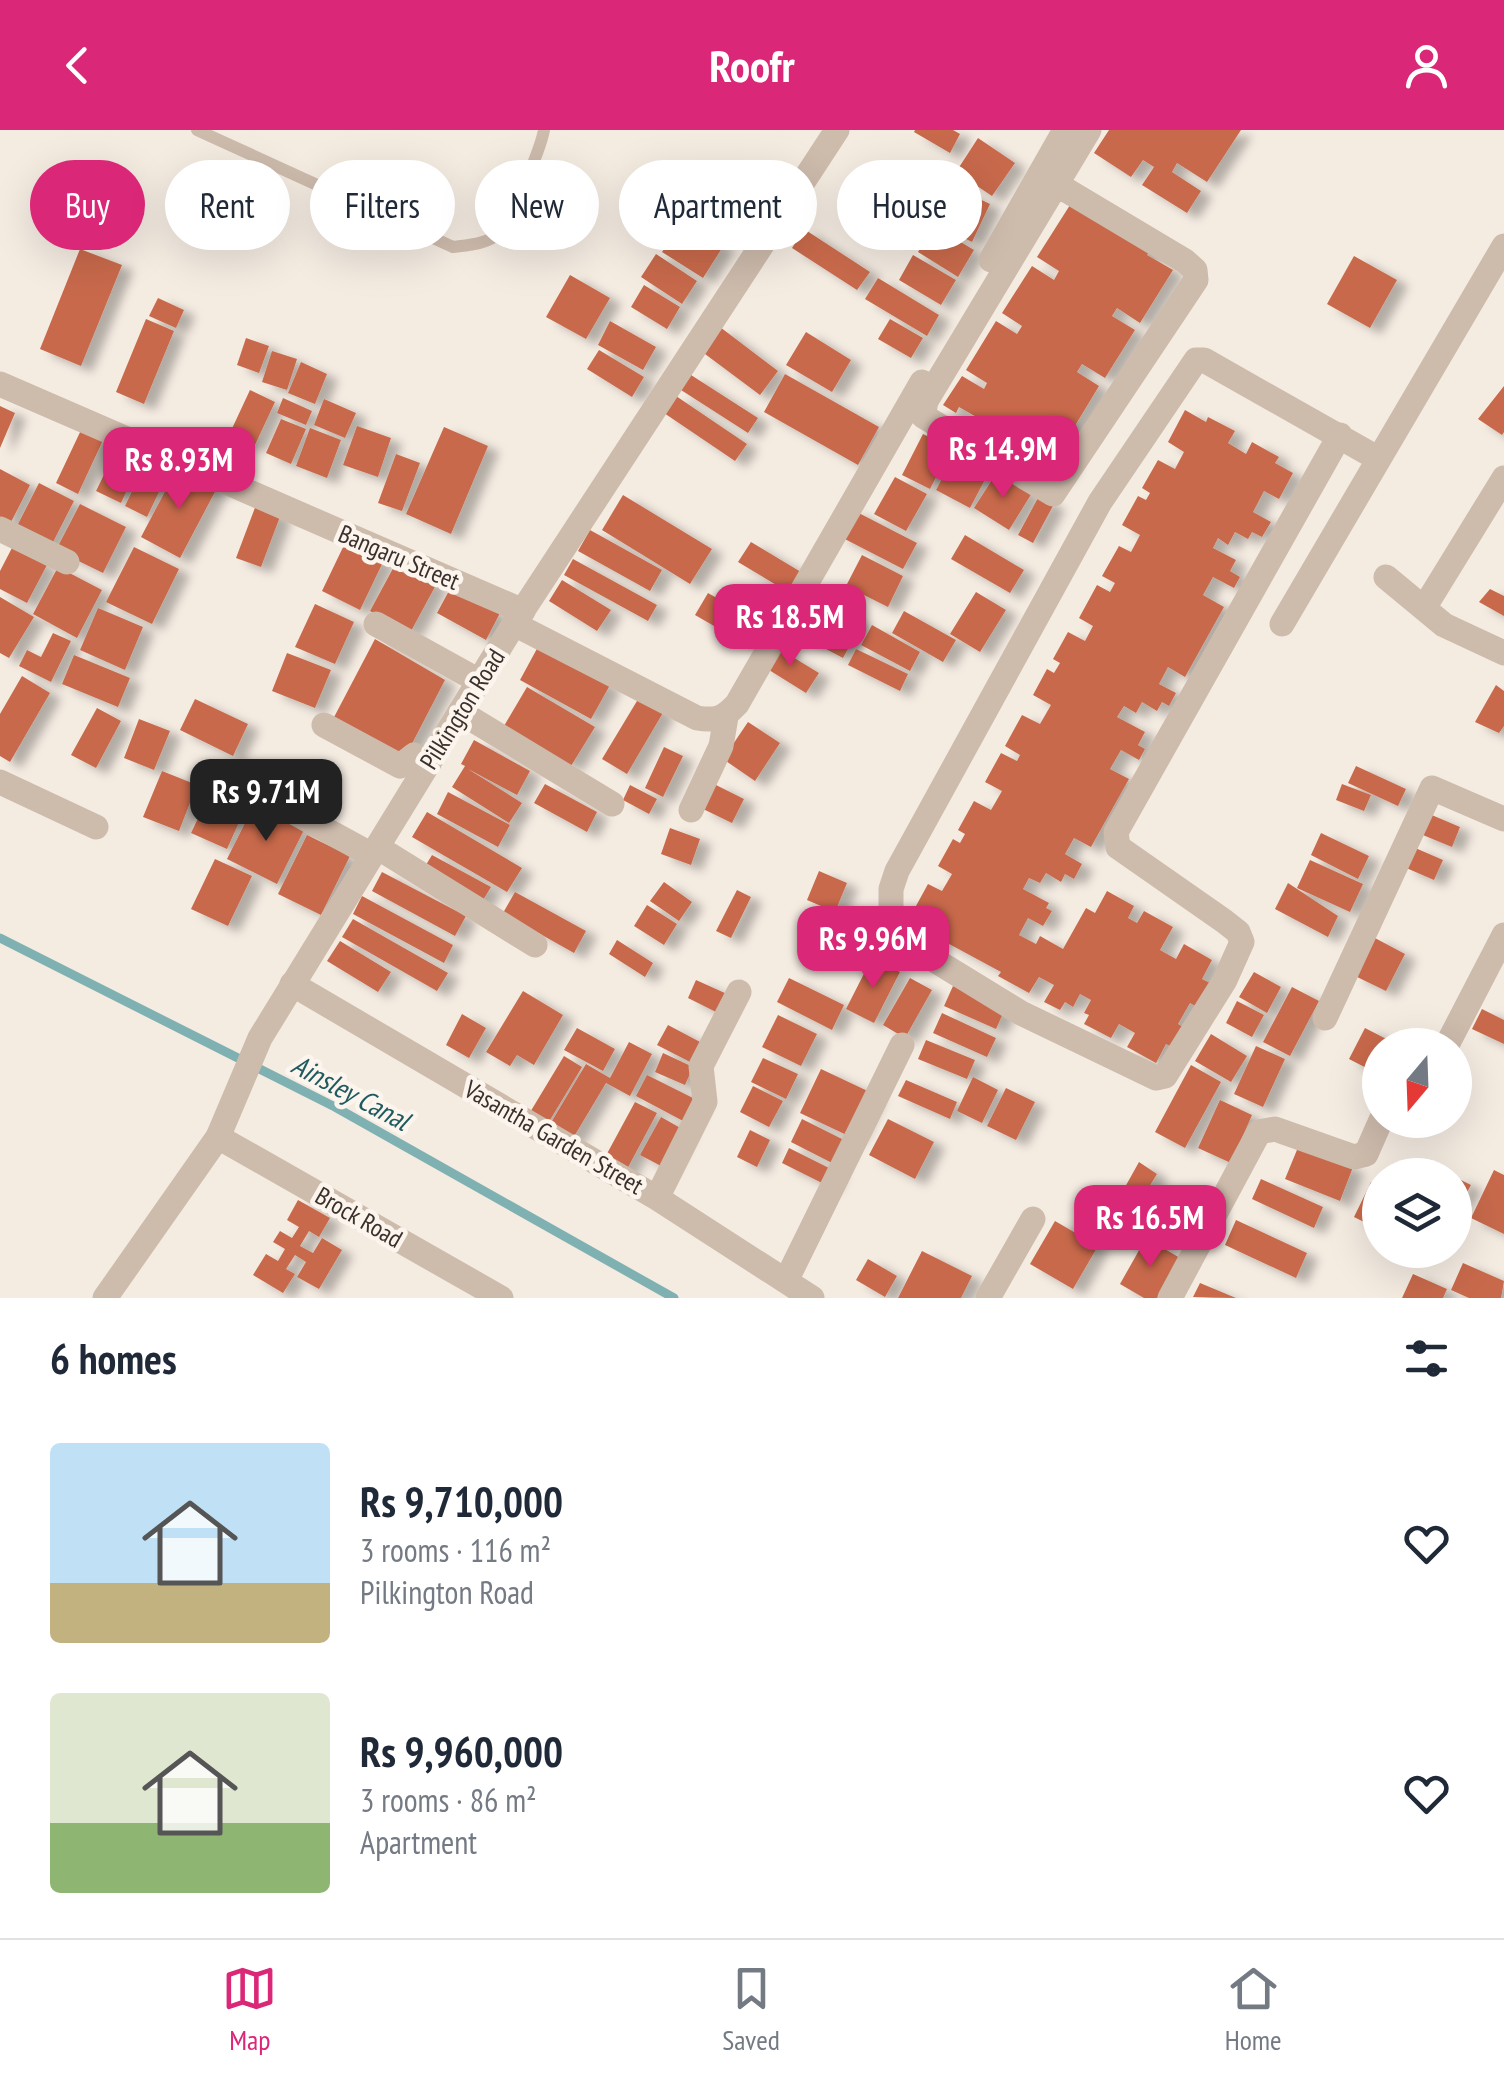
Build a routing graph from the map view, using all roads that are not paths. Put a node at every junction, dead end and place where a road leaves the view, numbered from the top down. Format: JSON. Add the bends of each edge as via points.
{"nodes":[{"id":1,"x":198,"y":130,"type":"edge"},
{"id":2,"x":544,"y":130,"type":"edge"},
{"id":3,"x":837,"y":130,"type":"edge"},
{"id":4,"x":1065,"y":130,"type":"edge"},
{"id":5,"x":1089,"y":130,"type":"edge"},
{"id":6,"x":1056,"y":184,"type":"junction"},
{"id":7,"x":1504,"y":246,"type":"edge"},
{"id":8,"x":0,"y":384,"type":"edge"},
{"id":9,"x":1340,"y":435,"type":"junction"},
{"id":10,"x":1378,"y":458,"type":"junction"},
{"id":11,"x":1504,"y":478,"type":"edge"},
{"id":12,"x":0,"y":529,"type":"edge"},
{"id":13,"x":67,"y":562,"type":"dead end"},
{"id":14,"x":1386,"y":577,"type":"dead end"},
{"id":15,"x":1424,"y":608,"type":"junction"},
{"id":16,"x":518,"y":618,"type":"junction"},
{"id":17,"x":376,"y":624,"type":"dead end"},
{"id":18,"x":1282,"y":624,"type":"dead end"},
{"id":19,"x":1504,"y":653,"type":"edge"},
{"id":20,"x":479,"y":681,"type":"junction"},
{"id":21,"x":460,"y":712,"type":"junction"},
{"id":22,"x":726,"y":716,"type":"junction"},
{"id":23,"x":324,"y":725,"type":"dead end"},
{"id":24,"x":429,"y":764,"type":"junction"},
{"id":25,"x":0,"y":782,"type":"edge"},
{"id":26,"x":251,"y":790,"type":"dead end"},
{"id":27,"x":612,"y":804,"type":"dead end"},
{"id":28,"x":691,"y":810,"type":"dead end"},
{"id":29,"x":1504,"y":819,"type":"edge"},
{"id":30,"x":96,"y":827,"type":"dead end"},
{"id":31,"x":374,"y":851,"type":"junction"},
{"id":32,"x":1504,"y":935,"type":"edge"},
{"id":33,"x":535,"y":945,"type":"dead end"},
{"id":34,"x":292,"y":984,"type":"junction"},
{"id":35,"x":740,"y":992,"type":"dead end"},
{"id":36,"x":1324,"y":1018,"type":"dead end"},
{"id":37,"x":1457,"y":1028,"type":"edge"},
{"id":38,"x":902,"y":1045,"type":"dead end"},
{"id":39,"x":218,"y":1137,"type":"junction"},
{"id":40,"x":1373,"y":1138,"type":"edge"},
{"id":41,"x":657,"y":1198,"type":"junction"},
{"id":42,"x":1033,"y":1219,"type":"dead end"},
{"id":43,"x":786,"y":1282,"type":"junction"},
{"id":44,"x":105,"y":1298,"type":"edge"},
{"id":45,"x":501,"y":1298,"type":"edge"},
{"id":46,"x":812,"y":1298,"type":"edge"},
{"id":47,"x":988,"y":1298,"type":"edge"},
{"id":48,"x":1170,"y":1298,"type":"edge"}],
"edges":[{"from":1,"to":2,"type":"lane","via":[[453,246],[500,233]]},
{"from":3,"to":16,"type":"street","name":"Pilkington Road"},
{"from":4,"to":22,"type":"street"},
{"from":5,"to":6,"type":"street"},
{"from":6,"to":6,"type":"street","via":[[922,412],[1054,494],[1196,280],[1185,261]]},
{"from":7,"to":10,"type":"street"},
{"from":8,"to":16,"type":"street","name":"Bangaru Street"},
{"from":9,"to":9,"type":"street","via":[[1116,832],[1118,847],[1224,920],[1242,942],[1166,1076],[1156,1078],[1021,1013],[905,942],[891,914],[891,889],[1100,502],[1196,360]]},
{"from":9,"to":10,"type":"street"},
{"from":10,"to":18,"type":"street"},
{"from":11,"to":15,"type":"street"},
{"from":12,"to":13,"type":"street"},
{"from":14,"to":15,"type":"street"},
{"from":15,"to":19,"type":"street","via":[[1444,625]]},
{"from":16,"to":20,"type":"street","name":"Pilkington Road"},
{"from":16,"to":22,"type":"street","name":"Bangaru Street","via":[[696,718]]},
{"from":17,"to":20,"type":"street"},
{"from":20,"to":21,"type":"street","name":"Pilkington Road"},
{"from":21,"to":24,"type":"street","name":"Pilkington Road"},
{"from":21,"to":27,"type":"street"},
{"from":22,"to":28,"type":"street","via":[[721,746]]},
{"from":23,"to":24,"type":"street","via":[[400,766],[414,755]]},
{"from":24,"to":31,"type":"street","name":"Pilkington Road"},
{"from":25,"to":30,"type":"street"},
{"from":26,"to":31,"type":"street"},
{"from":29,"to":36,"type":"street","via":[[1432,788]]},
{"from":31,"to":33,"type":"street"},
{"from":31,"to":34,"type":"street","name":"Pilkington Road"},
{"from":32,"to":37,"type":"street"},
{"from":34,"to":39,"type":"street","name":"Pilkington Road","via":[[260,1038]]},
{"from":34,"to":41,"type":"street","name":"Vasantha Garden Street"},
{"from":35,"to":41,"type":"street","via":[[700,1066],[705,1102]]},
{"from":38,"to":43,"type":"street"},
{"from":39,"to":44,"type":"street","name":"Pilkington Road"},
{"from":39,"to":45,"type":"street","name":"Brock Road"},
{"from":40,"to":48,"type":"street","via":[[1366,1154],[1354,1157],[1275,1129],[1259,1132]]},
{"from":41,"to":43,"type":"street","name":"Vasantha Garden Street"},
{"from":42,"to":47,"type":"street"},
{"from":43,"to":46,"type":"street","name":"Vasantha Garden Street"}]}
